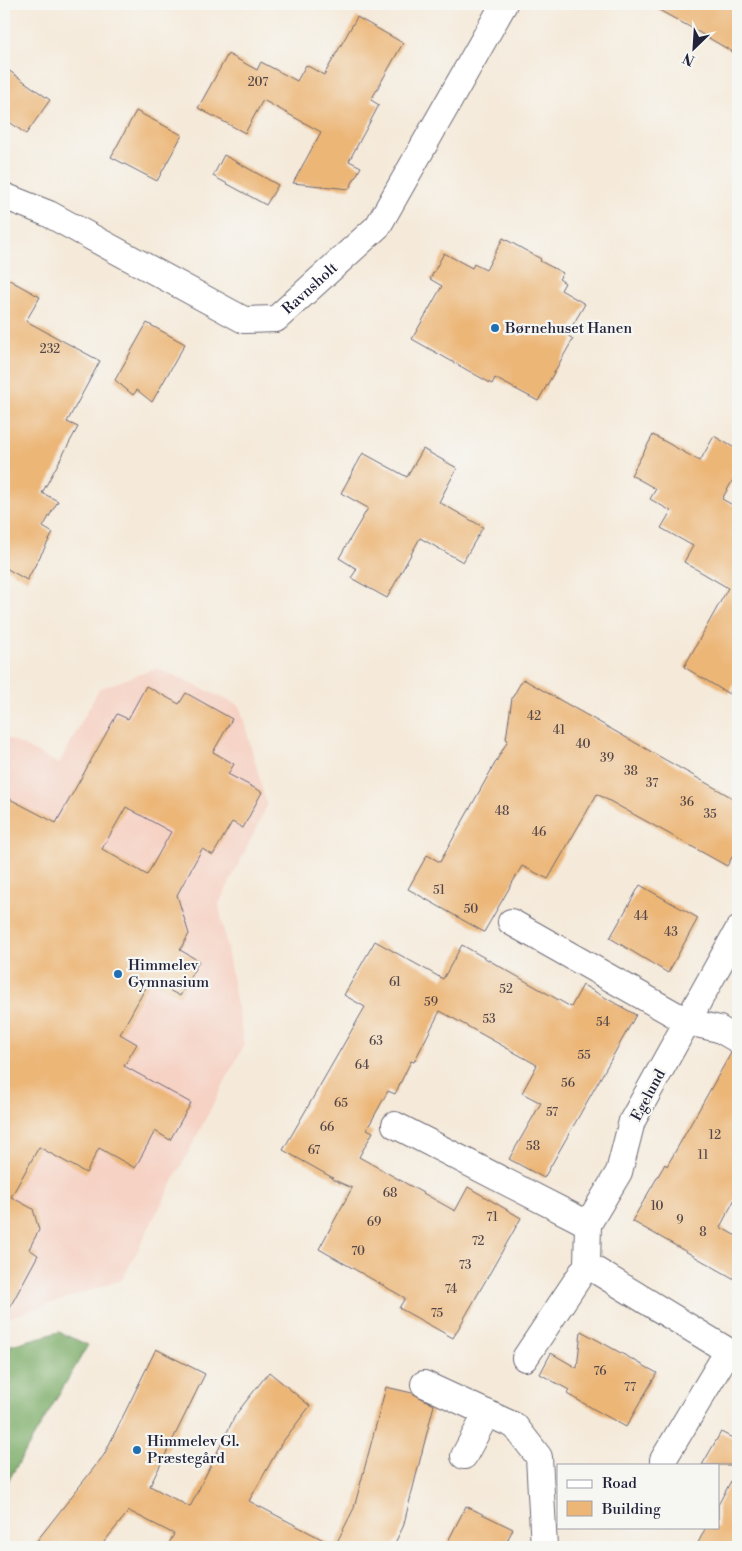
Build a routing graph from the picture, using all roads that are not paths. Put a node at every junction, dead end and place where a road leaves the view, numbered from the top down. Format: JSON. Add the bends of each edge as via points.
{"nodes":[{"id":1,"x":504,"y":4,"type":"edge"},
{"id":2,"x":4,"y":196,"type":"edge"},
{"id":3,"x":511,"y":922,"type":"dead end"},
{"id":4,"x":738,"y":930,"type":"edge"},
{"id":5,"x":688,"y":1022,"type":"junction"},
{"id":6,"x":738,"y":1040,"type":"edge"},
{"id":7,"x":395,"y":1125,"type":"dead end"},
{"id":8,"x":588,"y":1224,"type":"junction"},
{"id":9,"x":586,"y":1265,"type":"junction"},
{"id":10,"x":733,"y":1354,"type":"edge"},
{"id":11,"x":526,"y":1358,"type":"dead end"},
{"id":12,"x":424,"y":1384,"type":"dead end"},
{"id":13,"x":487,"y":1413,"type":"junction"},
{"id":14,"x":464,"y":1456,"type":"dead end"},
{"id":15,"x":663,"y":1460,"type":"dead end"},
{"id":16,"x":544,"y":1547,"type":"edge"}],
"edges":[{"from":1,"to":2,"type":"street","name":"Ravnsholt","via":[[378,226],[276,319],[244,320],[49,214]]},
{"from":3,"to":5,"type":"street"},
{"from":4,"to":5,"type":"street","name":"Egelund"},
{"from":5,"to":6,"type":"street","via":[[719,1029]]},
{"from":5,"to":8,"type":"street","name":"Egelund","via":[[632,1121],[620,1172]]},
{"from":7,"to":8,"type":"street"},
{"from":8,"to":9,"type":"street","name":"Egelund"},
{"from":9,"to":10,"type":"street"},
{"from":9,"to":11,"type":"street"},
{"from":10,"to":15,"type":"street"},
{"from":12,"to":13,"type":"street"},
{"from":13,"to":14,"type":"street"},
{"from":13,"to":16,"type":"street","via":[[514,1426],[539,1457]]}]}
